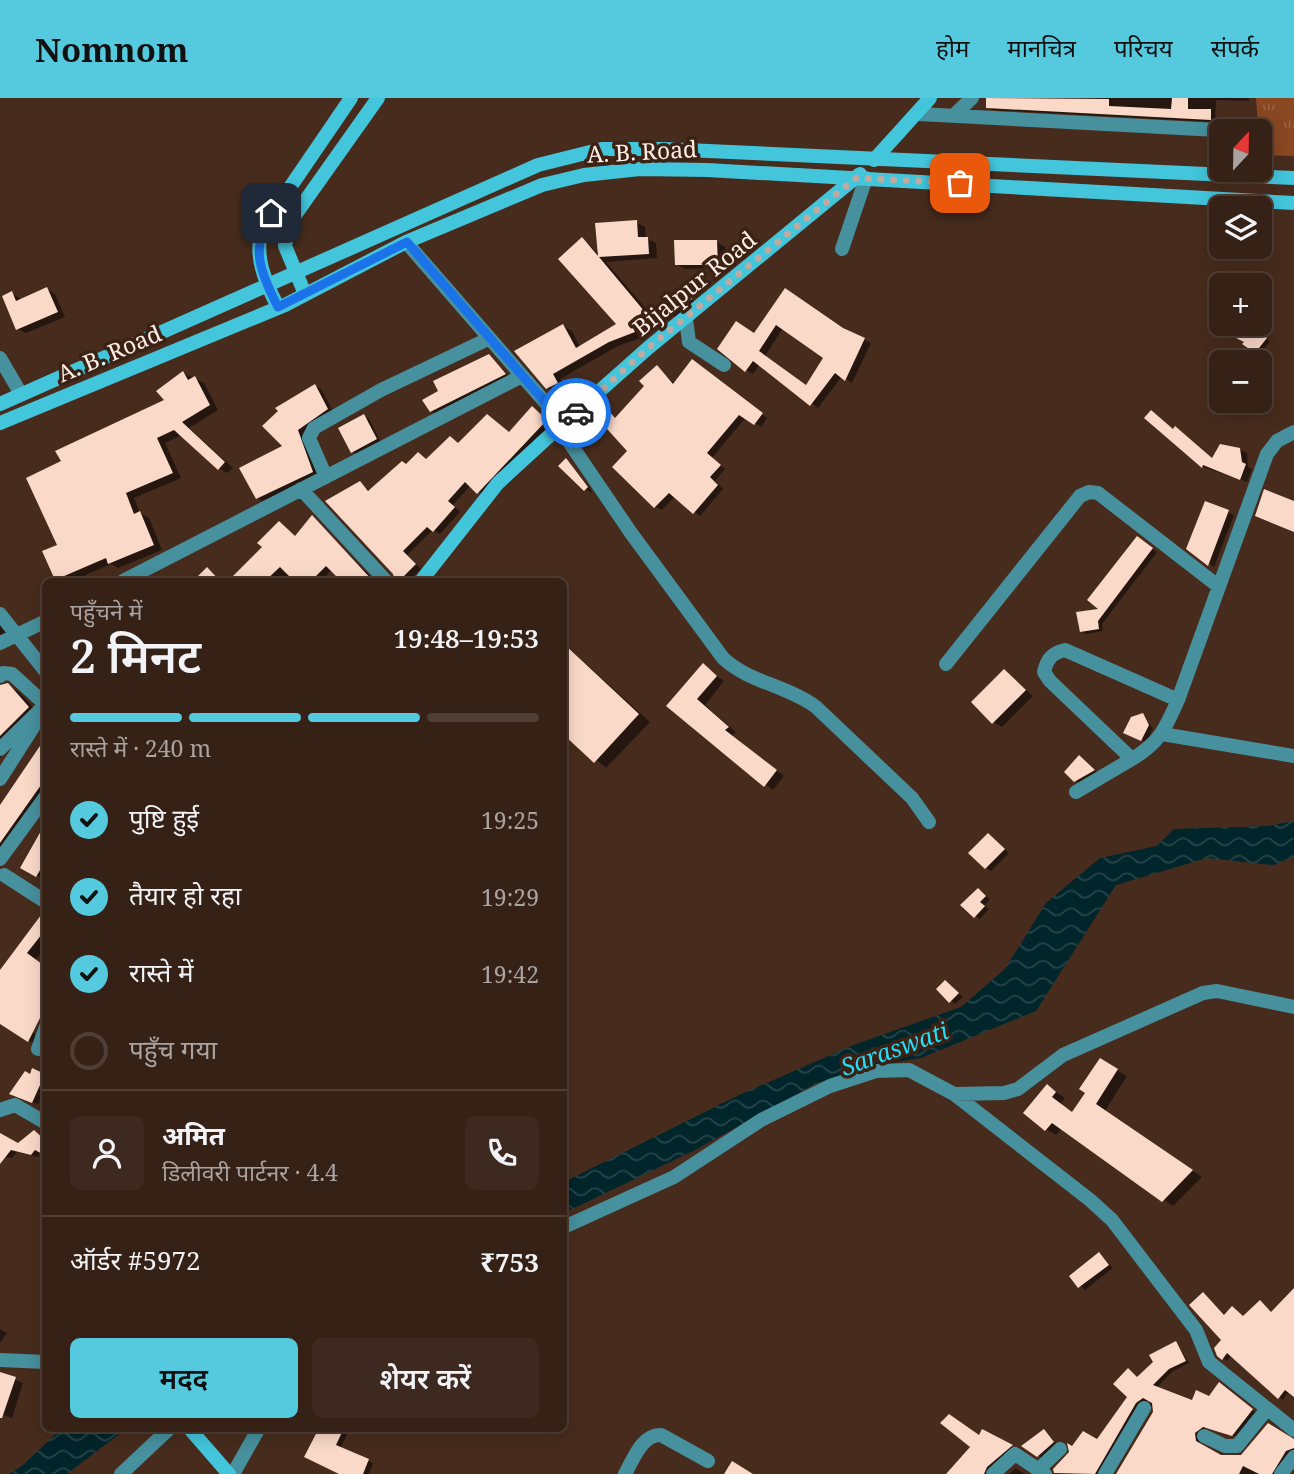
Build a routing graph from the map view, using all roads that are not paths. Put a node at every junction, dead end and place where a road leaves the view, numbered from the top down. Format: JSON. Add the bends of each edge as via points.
{"nodes":[{"id":1,"x":351,"y":98,"type":"edge"},
{"id":2,"x":378,"y":98,"type":"edge"},
{"id":3,"x":972,"y":98,"type":"edge"},
{"id":4,"x":933,"y":99,"type":"edge"},
{"id":5,"x":919,"y":114,"type":"junction"},
{"id":6,"x":953,"y":116,"type":"junction"},
{"id":7,"x":1209,"y":130,"type":"edge"},
{"id":8,"x":878,"y":157,"type":"junction"},
{"id":9,"x":861,"y":178,"type":"junction"},
{"id":10,"x":1294,"y":178,"type":"edge"},
{"id":11,"x":1294,"y":203,"type":"edge"},
{"id":12,"x":407,"y":242,"type":"junction"},
{"id":13,"x":842,"y":249,"type":"dead end"},
{"id":14,"x":293,"y":271,"type":"junction"},
{"id":15,"x":266,"y":284,"type":"junction"},
{"id":16,"x":305,"y":294,"type":"junction"},
{"id":17,"x":278,"y":307,"type":"junction"},
{"id":18,"x":686,"y":318,"type":"junction"},
{"id":19,"x":488,"y":339,"type":"junction"},
{"id":20,"x":0,"y":358,"type":"edge"},
{"id":21,"x":724,"y":365,"type":"dead end"},
{"id":22,"x":520,"y":377,"type":"junction"},
{"id":23,"x":21,"y":394,"type":"junction"},
{"id":24,"x":0,"y":404,"type":"edge"},
{"id":25,"x":0,"y":423,"type":"edge"},
{"id":26,"x":561,"y":426,"type":"junction"},
{"id":27,"x":1294,"y":432,"type":"edge"},
{"id":28,"x":326,"y":477,"type":"junction"},
{"id":29,"x":301,"y":489,"type":"junction"},
{"id":30,"x":129,"y":578,"type":"edge"},
{"id":31,"x":383,"y":578,"type":"edge"},
{"id":32,"x":423,"y":578,"type":"edge"},
{"id":33,"x":1218,"y":586,"type":"junction"},
{"id":34,"x":0,"y":614,"type":"edge"},
{"id":35,"x":42,"y":623,"type":"edge"},
{"id":36,"x":16,"y":636,"type":"junction"},
{"id":37,"x":0,"y":643,"type":"edge"},
{"id":38,"x":946,"y":664,"type":"dead end"},
{"id":39,"x":42,"y":667,"type":"edge"},
{"id":40,"x":0,"y":676,"type":"edge"},
{"id":41,"x":1178,"y":700,"type":"junction"},
{"id":42,"x":42,"y":702,"type":"edge"},
{"id":43,"x":42,"y":710,"type":"edge"},
{"id":44,"x":42,"y":712,"type":"edge"},
{"id":45,"x":1163,"y":734,"type":"junction"},
{"id":46,"x":0,"y":749,"type":"edge"},
{"id":47,"x":1294,"y":756,"type":"edge"},
{"id":48,"x":1132,"y":759,"type":"junction"},
{"id":49,"x":0,"y":779,"type":"edge"},
{"id":50,"x":1076,"y":792,"type":"dead end"},
{"id":51,"x":42,"y":801,"type":"edge"},
{"id":52,"x":929,"y":822,"type":"dead end"},
{"id":53,"x":0,"y":859,"type":"edge"},
{"id":54,"x":4,"y":875,"type":"dead end"},
{"id":55,"x":42,"y":899,"type":"edge"},
{"id":56,"x":1294,"y":1007,"type":"edge"},
{"id":57,"x":42,"y":1038,"type":"edge"},
{"id":58,"x":38,"y":1049,"type":"dead end"},
{"id":59,"x":954,"y":1094,"type":"junction"},
{"id":60,"x":0,"y":1110,"type":"edge"},
{"id":61,"x":42,"y":1121,"type":"edge"},
{"id":62,"x":567,"y":1226,"type":"edge"},
{"id":63,"x":0,"y":1360,"type":"edge"},
{"id":64,"x":42,"y":1362,"type":"edge"},
{"id":65,"x":1144,"y":1408,"type":"dead end"},
{"id":66,"x":1267,"y":1409,"type":"junction"},
{"id":67,"x":1294,"y":1430,"type":"edge"},
{"id":68,"x":166,"y":1432,"type":"edge"},
{"id":69,"x":193,"y":1432,"type":"edge"},
{"id":70,"x":257,"y":1432,"type":"edge"},
{"id":71,"x":1204,"y":1436,"type":"dead end"},
{"id":72,"x":1060,"y":1449,"type":"dead end"},
{"id":73,"x":1294,"y":1457,"type":"edge"},
{"id":74,"x":708,"y":1461,"type":"dead end"},
{"id":75,"x":1042,"y":1471,"type":"edge"},
{"id":76,"x":121,"y":1474,"type":"edge"},
{"id":77,"x":231,"y":1474,"type":"edge"},
{"id":78,"x":625,"y":1474,"type":"edge"},
{"id":79,"x":993,"y":1474,"type":"edge"},
{"id":80,"x":1105,"y":1474,"type":"edge"},
{"id":81,"x":1281,"y":1474,"type":"edge"}],
"edges":[{"from":1,"to":15,"type":"main road","via":[[262,227],[257,243]]},
{"from":2,"to":14,"type":"main road","via":[[288,225],[285,246]]},
{"from":3,"to":6,"type":"street"},
{"from":4,"to":5,"type":"main road","name":"Bijalpur Road"},
{"from":5,"to":6,"type":"street"},
{"from":5,"to":8,"type":"main road","name":"Bijalpur Road"},
{"from":6,"to":7,"type":"street"},
{"from":8,"to":9,"type":"main road","name":"Bijalpur Road"},
{"from":8,"to":10,"type":"main road","name":"A. B. Road"},
{"from":8,"to":14,"type":"main road","name":"A. B. Road","via":[[602,149],[538,165]]},
{"from":9,"to":11,"type":"main road","name":"A. B. Road"},
{"from":9,"to":12,"type":"main road","name":"A. B. Road","via":[[640,169],[584,175],[542,185]]},
{"from":9,"to":13,"type":"street"},
{"from":9,"to":18,"type":"main road","name":"Bijalpur Road"},
{"from":12,"to":16,"type":"main road","name":"A. B. Road"},
{"from":12,"to":19,"type":"street"},
{"from":14,"to":15,"type":"main road","name":"A. B. Road"},
{"from":14,"to":16,"type":"main road"},
{"from":15,"to":17,"type":"main road"},
{"from":15,"to":23,"type":"main road","name":"A. B. Road"},
{"from":16,"to":17,"type":"main road","name":"A. B. Road"},
{"from":17,"to":25,"type":"main road","name":"A. B. Road"},
{"from":18,"to":21,"type":"street","via":[[689,342]]},
{"from":18,"to":26,"type":"main road","name":"Bijalpur Road"},
{"from":19,"to":22,"type":"street"},
{"from":19,"to":28,"type":"street","via":[[314,428],[309,438]]},
{"from":20,"to":23,"type":"street"},
{"from":22,"to":26,"type":"street"},
{"from":22,"to":28,"type":"street"},
{"from":23,"to":24,"type":"main road","name":"A. B. Road"},
{"from":26,"to":32,"type":"main road","name":"Bijalpur Road","via":[[498,483]]},
{"from":26,"to":52,"type":"street","via":[[631,533],[723,658],[732,667],[800,695],[816,707],[912,798]]},
{"from":27,"to":33,"type":"street","via":[[1277,441],[1267,454]]},
{"from":28,"to":29,"type":"street"},
{"from":29,"to":30,"type":"street"},
{"from":29,"to":31,"type":"street"},
{"from":33,"to":38,"type":"street","via":[[1098,494],[1089,492],[1080,496]]},
{"from":33,"to":41,"type":"street"},
{"from":34,"to":36,"type":"street"},
{"from":35,"to":36,"type":"street"},
{"from":36,"to":37,"type":"street"},
{"from":36,"to":39,"type":"street"},
{"from":40,"to":42,"type":"street","via":[[12,674]]},
{"from":41,"to":45,"type":"street"},
{"from":41,"to":48,"type":"street","via":[[1065,650],[1047,660],[1044,672],[1050,681]]},
{"from":43,"to":46,"type":"street"},
{"from":44,"to":49,"type":"street"},
{"from":45,"to":47,"type":"street"},
{"from":45,"to":48,"type":"street"},
{"from":48,"to":50,"type":"street"},
{"from":51,"to":53,"type":"street"},
{"from":54,"to":55,"type":"street"},
{"from":56,"to":59,"type":"street","via":[[1225,992],[1203,993],[1063,1055],[1018,1089]]},
{"from":57,"to":58,"type":"street"},
{"from":59,"to":62,"type":"street","via":[[909,1070],[876,1071],[830,1086],[761,1120],[674,1177]]},
{"from":59,"to":66,"type":"street","via":[[1112,1220],[1196,1330],[1209,1362]]},
{"from":60,"to":61,"type":"street","via":[[15,1105]]},
{"from":63,"to":64,"type":"street"},
{"from":65,"to":80,"type":"street"},
{"from":66,"to":67,"type":"street"},
{"from":66,"to":71,"type":"street","via":[[1237,1446]]},
{"from":68,"to":76,"type":"street"},
{"from":69,"to":77,"type":"main road"},
{"from":70,"to":77,"type":"street"},
{"from":72,"to":75,"type":"street"},
{"from":73,"to":81,"type":"street"},
{"from":74,"to":78,"type":"street","via":[[661,1434],[653,1434]]},
{"from":75,"to":79,"type":"street","via":[[1015,1454]]}]}
